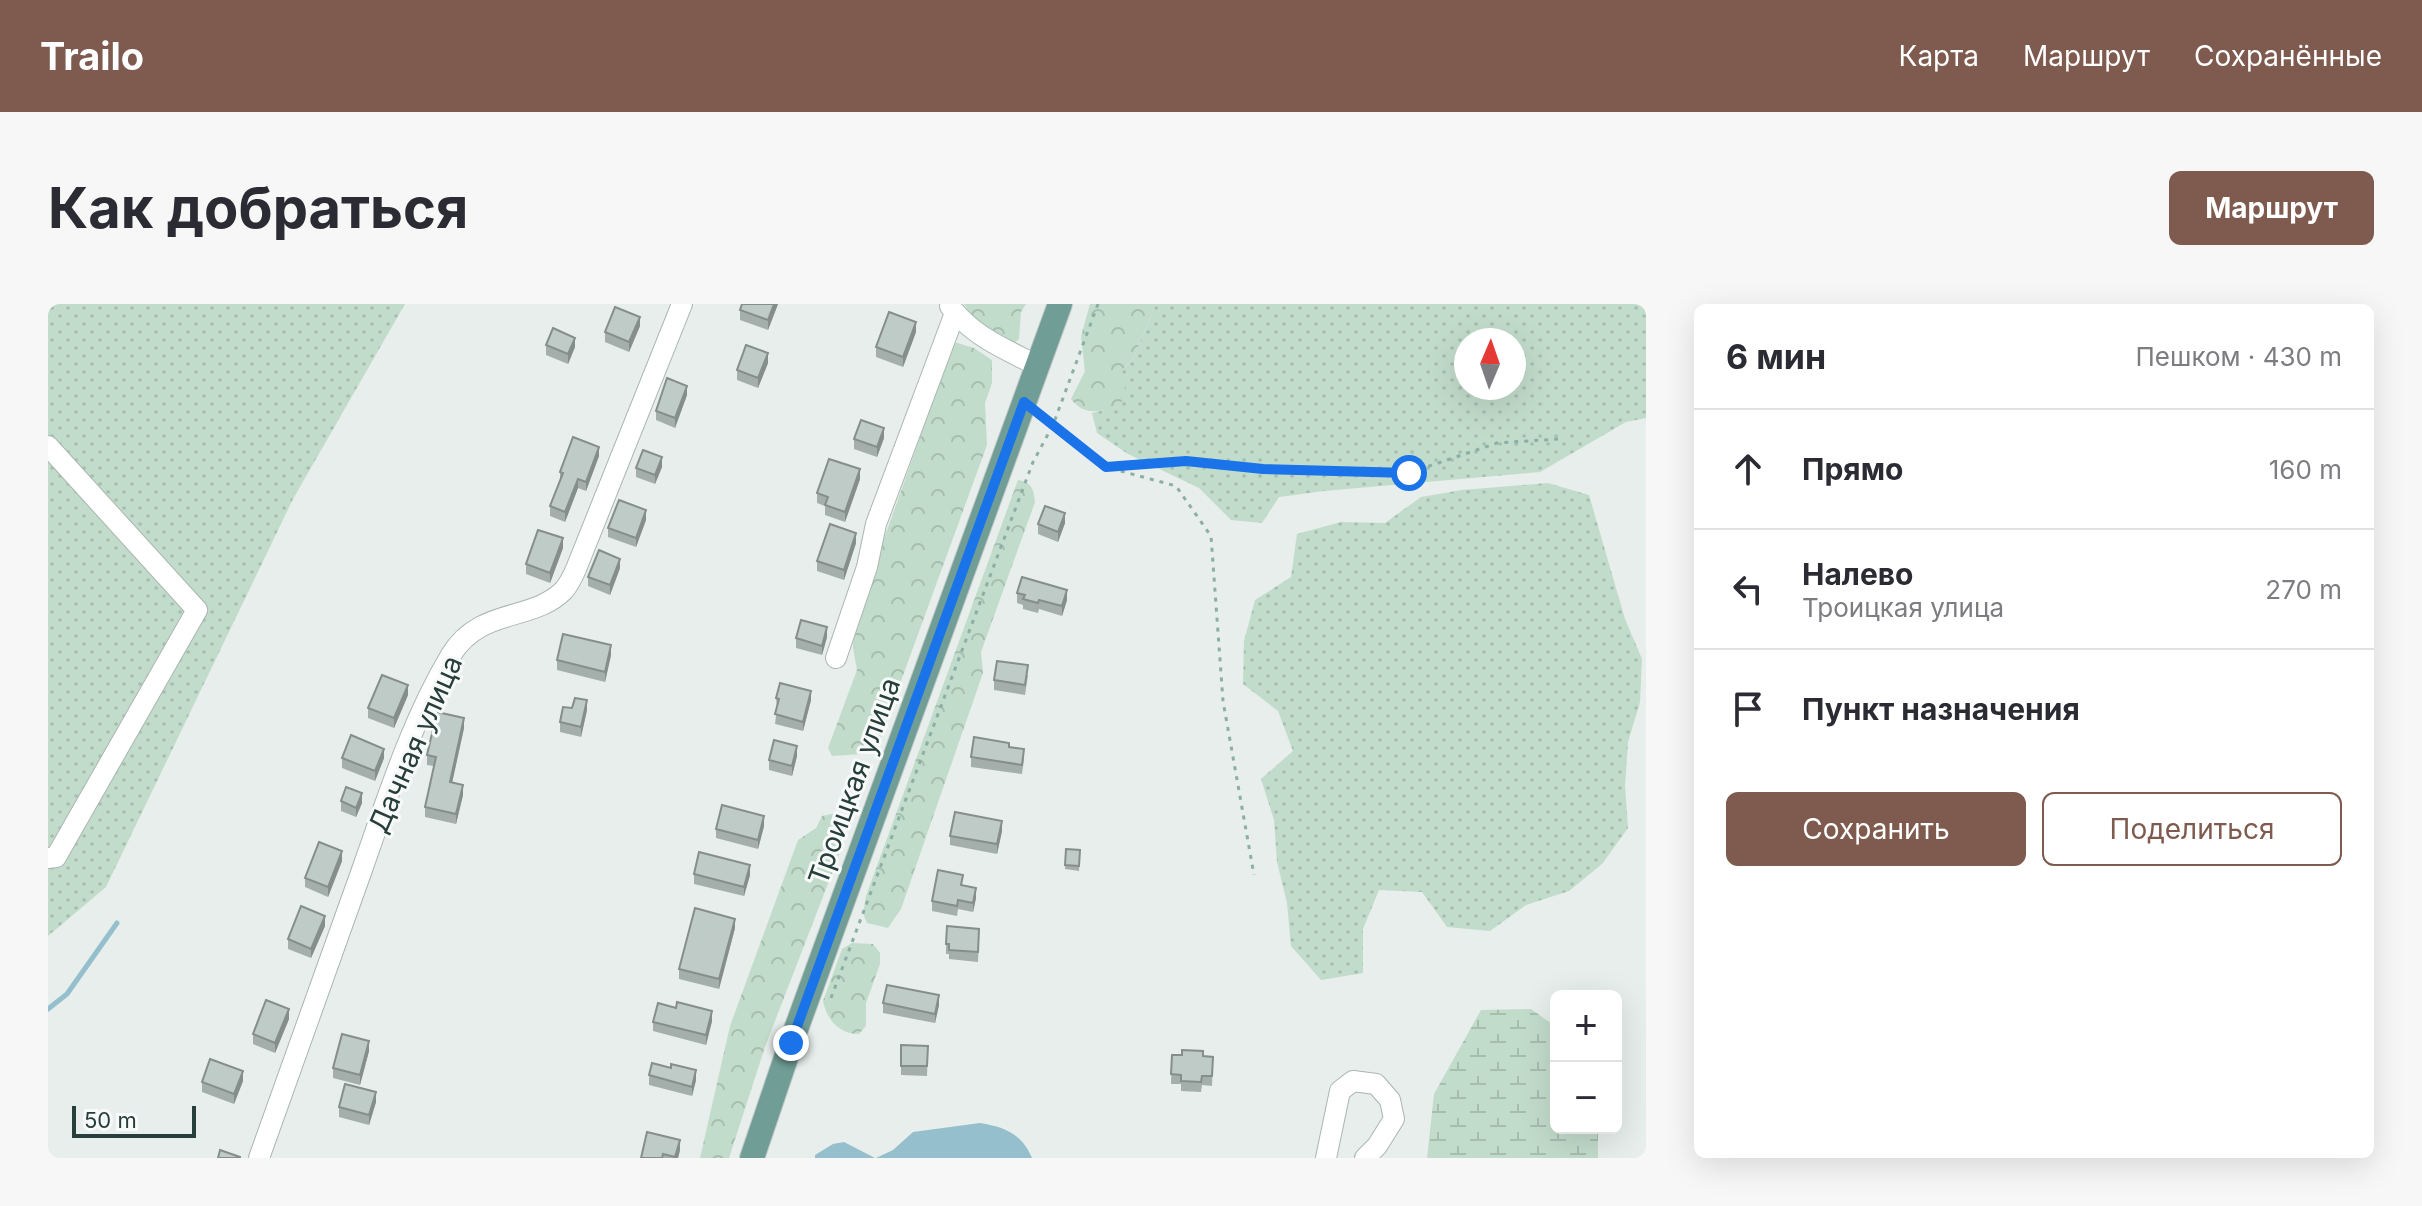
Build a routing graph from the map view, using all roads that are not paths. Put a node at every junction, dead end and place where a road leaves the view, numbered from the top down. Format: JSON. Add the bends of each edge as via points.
{"nodes":[{"id":1,"x":682,"y":304,"type":"edge"},
{"id":2,"x":1060,"y":304,"type":"edge"},
{"id":3,"x":952,"y":308,"type":"edge"},
{"id":4,"x":1038,"y":366,"type":"junction"},
{"id":5,"x":48,"y":446,"type":"edge"},
{"id":6,"x":836,"y":658,"type":"dead end"},
{"id":7,"x":48,"y":858,"type":"edge"},
{"id":8,"x":259,"y":1158,"type":"edge"},
{"id":9,"x":752,"y":1158,"type":"edge"},
{"id":10,"x":1326,"y":1158,"type":"edge"},
{"id":11,"x":1365,"y":1158,"type":"edge"}],
"edges":[{"from":1,"to":8,"type":"street","name":"Дачная улица","via":[[566,588],[469,634],[446,665],[392,786]]},
{"from":2,"to":4,"type":"main road","name":"Троицкая улица"},
{"from":3,"to":4,"type":"street","via":[[981,337]]},
{"from":3,"to":6,"type":"street","via":[[876,524]]},
{"from":4,"to":9,"type":"main road","name":"Троицкая улица"},
{"from":5,"to":7,"type":"street","via":[[197,610],[56,857]]},
{"from":10,"to":11,"type":"street","via":[[1340,1091],[1353,1081],[1376,1084],[1390,1100],[1394,1119]]}]}
